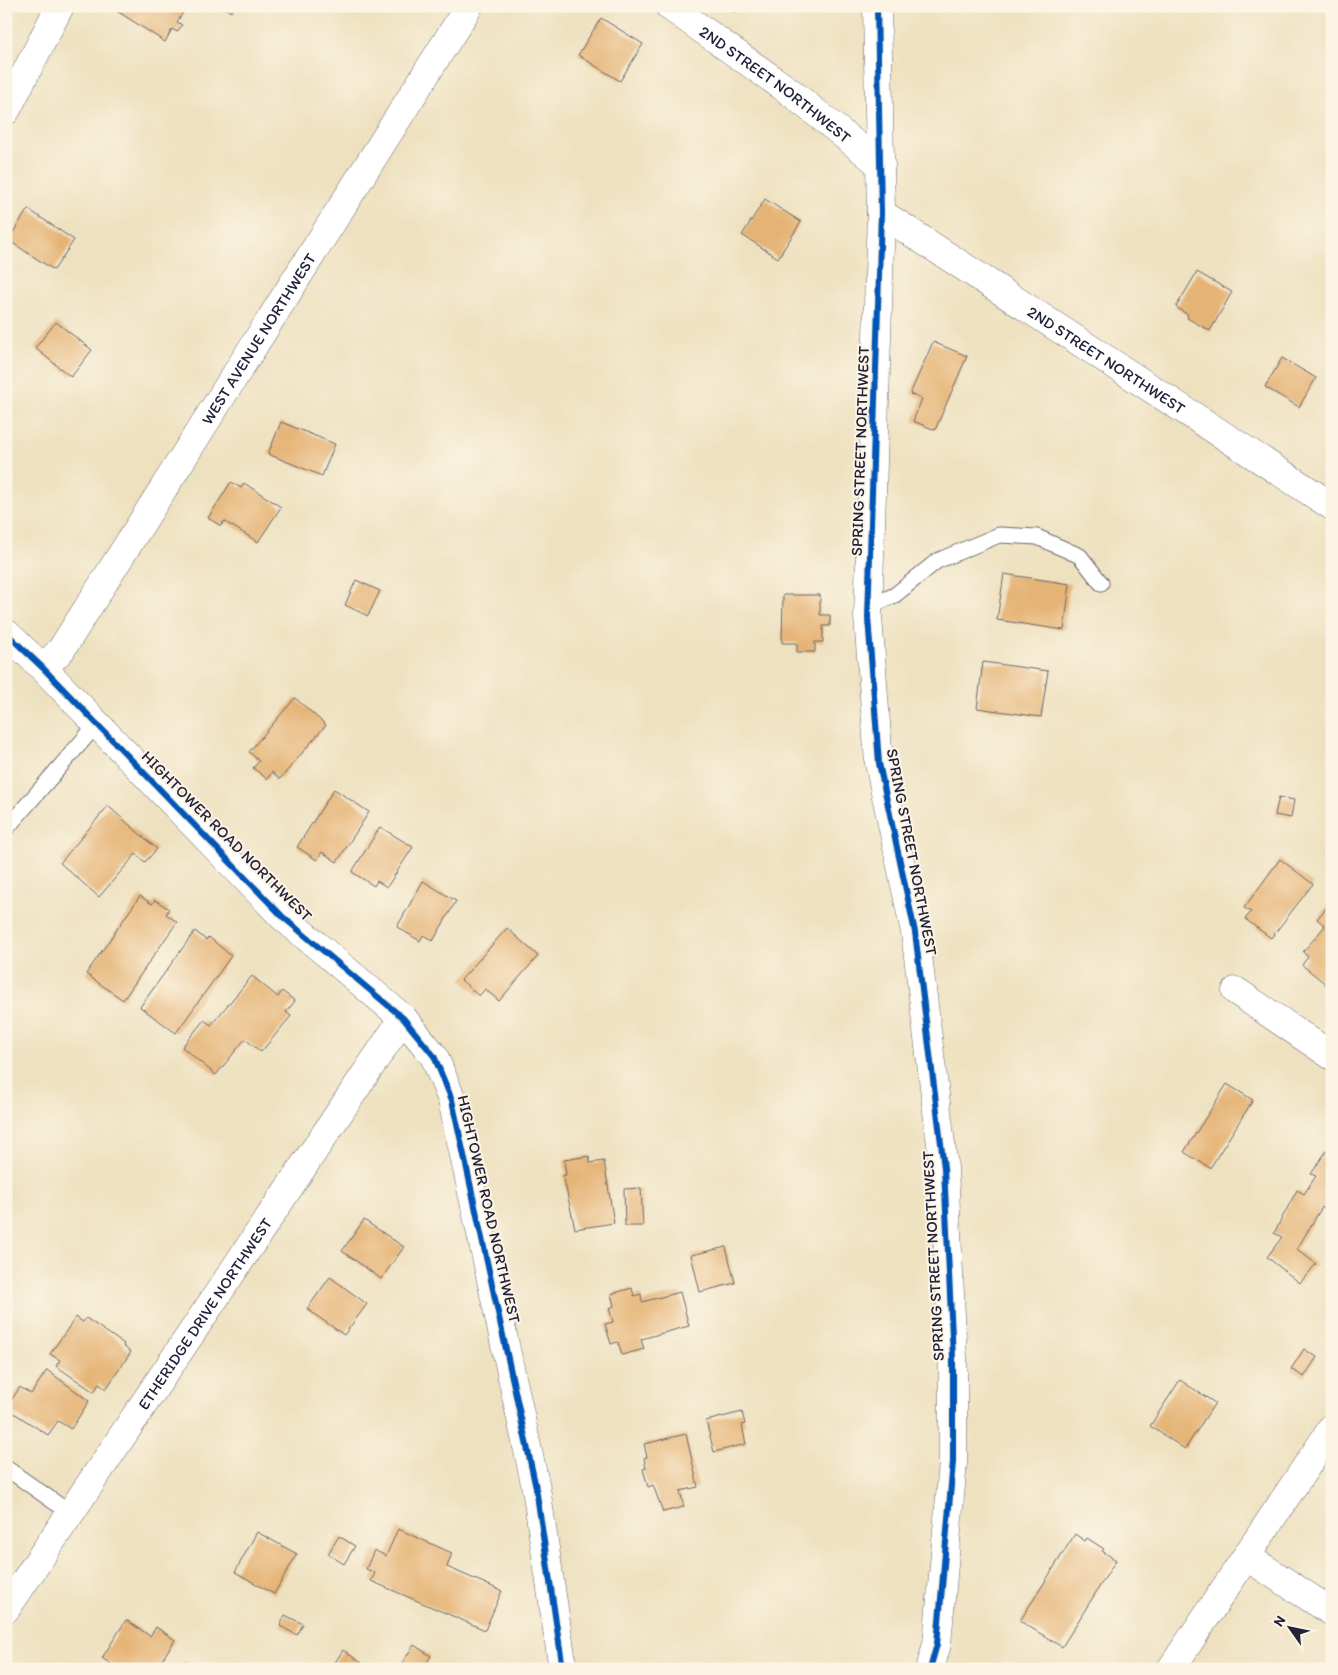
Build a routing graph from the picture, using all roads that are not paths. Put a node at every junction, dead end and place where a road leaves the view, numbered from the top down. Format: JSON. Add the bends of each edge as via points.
{"nodes":[{"id":1,"x":60,"y":6,"type":"edge"},
{"id":2,"x":469,"y":6,"type":"edge"},
{"id":3,"x":669,"y":6,"type":"edge"},
{"id":4,"x":877,"y":6,"type":"edge"},
{"id":5,"x":6,"y":111,"type":"edge"},
{"id":6,"x":881,"y":165,"type":"junction"},
{"id":7,"x":881,"y":213,"type":"junction"},
{"id":8,"x":1332,"y":506,"type":"edge"},
{"id":9,"x":1102,"y":583,"type":"dead end"},
{"id":10,"x":868,"y":607,"type":"junction"},
{"id":11,"x":6,"y":633,"type":"edge"},
{"id":12,"x":43,"y":668,"type":"junction"},
{"id":13,"x":97,"y":724,"type":"junction"},
{"id":14,"x":6,"y":829,"type":"edge"},
{"id":15,"x":1236,"y":991,"type":"dead end"},
{"id":16,"x":404,"y":1018,"type":"junction"},
{"id":17,"x":1332,"y":1056,"type":"edge"},
{"id":18,"x":1332,"y":1428,"type":"edge"},
{"id":19,"x":6,"y":1468,"type":"edge"},
{"id":20,"x":70,"y":1513,"type":"junction"},
{"id":21,"x":1247,"y":1557,"type":"junction"},
{"id":22,"x":6,"y":1609,"type":"edge"},
{"id":23,"x":1332,"y":1612,"type":"edge"},
{"id":24,"x":563,"y":1669,"type":"edge"},
{"id":25,"x":930,"y":1669,"type":"edge"},
{"id":26,"x":1171,"y":1669,"type":"edge"}],
"edges":[{"from":1,"to":5,"type":"street"},
{"from":2,"to":12,"type":"street","name":"WEST AVENUE NORTHWEST","via":[[61,650]]},
{"from":3,"to":6,"type":"street","name":"2ND STREET NORTHWEST","via":[[789,91]]},
{"from":4,"to":6,"type":"street","name":"SPRING STREET NORTHWEST"},
{"from":6,"to":7,"type":"street","name":"SPRING STREET NORTHWEST"},
{"from":7,"to":8,"type":"street","name":"2ND STREET NORTHWEST"},
{"from":7,"to":10,"type":"street","name":"SPRING STREET NORTHWEST"},
{"from":9,"to":10,"type":"lane","via":[[1080,556],[1036,537],[999,535],[937,561],[896,595]]},
{"from":10,"to":25,"type":"street","name":"SPRING STREET NORTHWEST","via":[[879,763],[915,932],[944,1168],[954,1358],[954,1462],[937,1644]]},
{"from":11,"to":12,"type":"street","name":"HIGHTOWER ROAD NORTHWEST"},
{"from":12,"to":13,"type":"street","name":"HIGHTOWER ROAD NORTHWEST"},
{"from":13,"to":14,"type":"lane"},
{"from":13,"to":16,"type":"street","name":"HIGHTOWER ROAD NORTHWEST","via":[[283,917]]},
{"from":15,"to":17,"type":"street"},
{"from":16,"to":20,"type":"street","name":"ETHERIDGE DRIVE NORTHWEST"},
{"from":16,"to":24,"type":"street","name":"HIGHTOWER ROAD NORTHWEST","via":[[434,1056],[452,1100],[536,1488]]},
{"from":18,"to":21,"type":"street"},
{"from":19,"to":20,"type":"lane"},
{"from":20,"to":22,"type":"street","name":"ETHERIDGE DRIVE NORTHWEST"},
{"from":21,"to":23,"type":"street"},
{"from":21,"to":26,"type":"street"}]}
